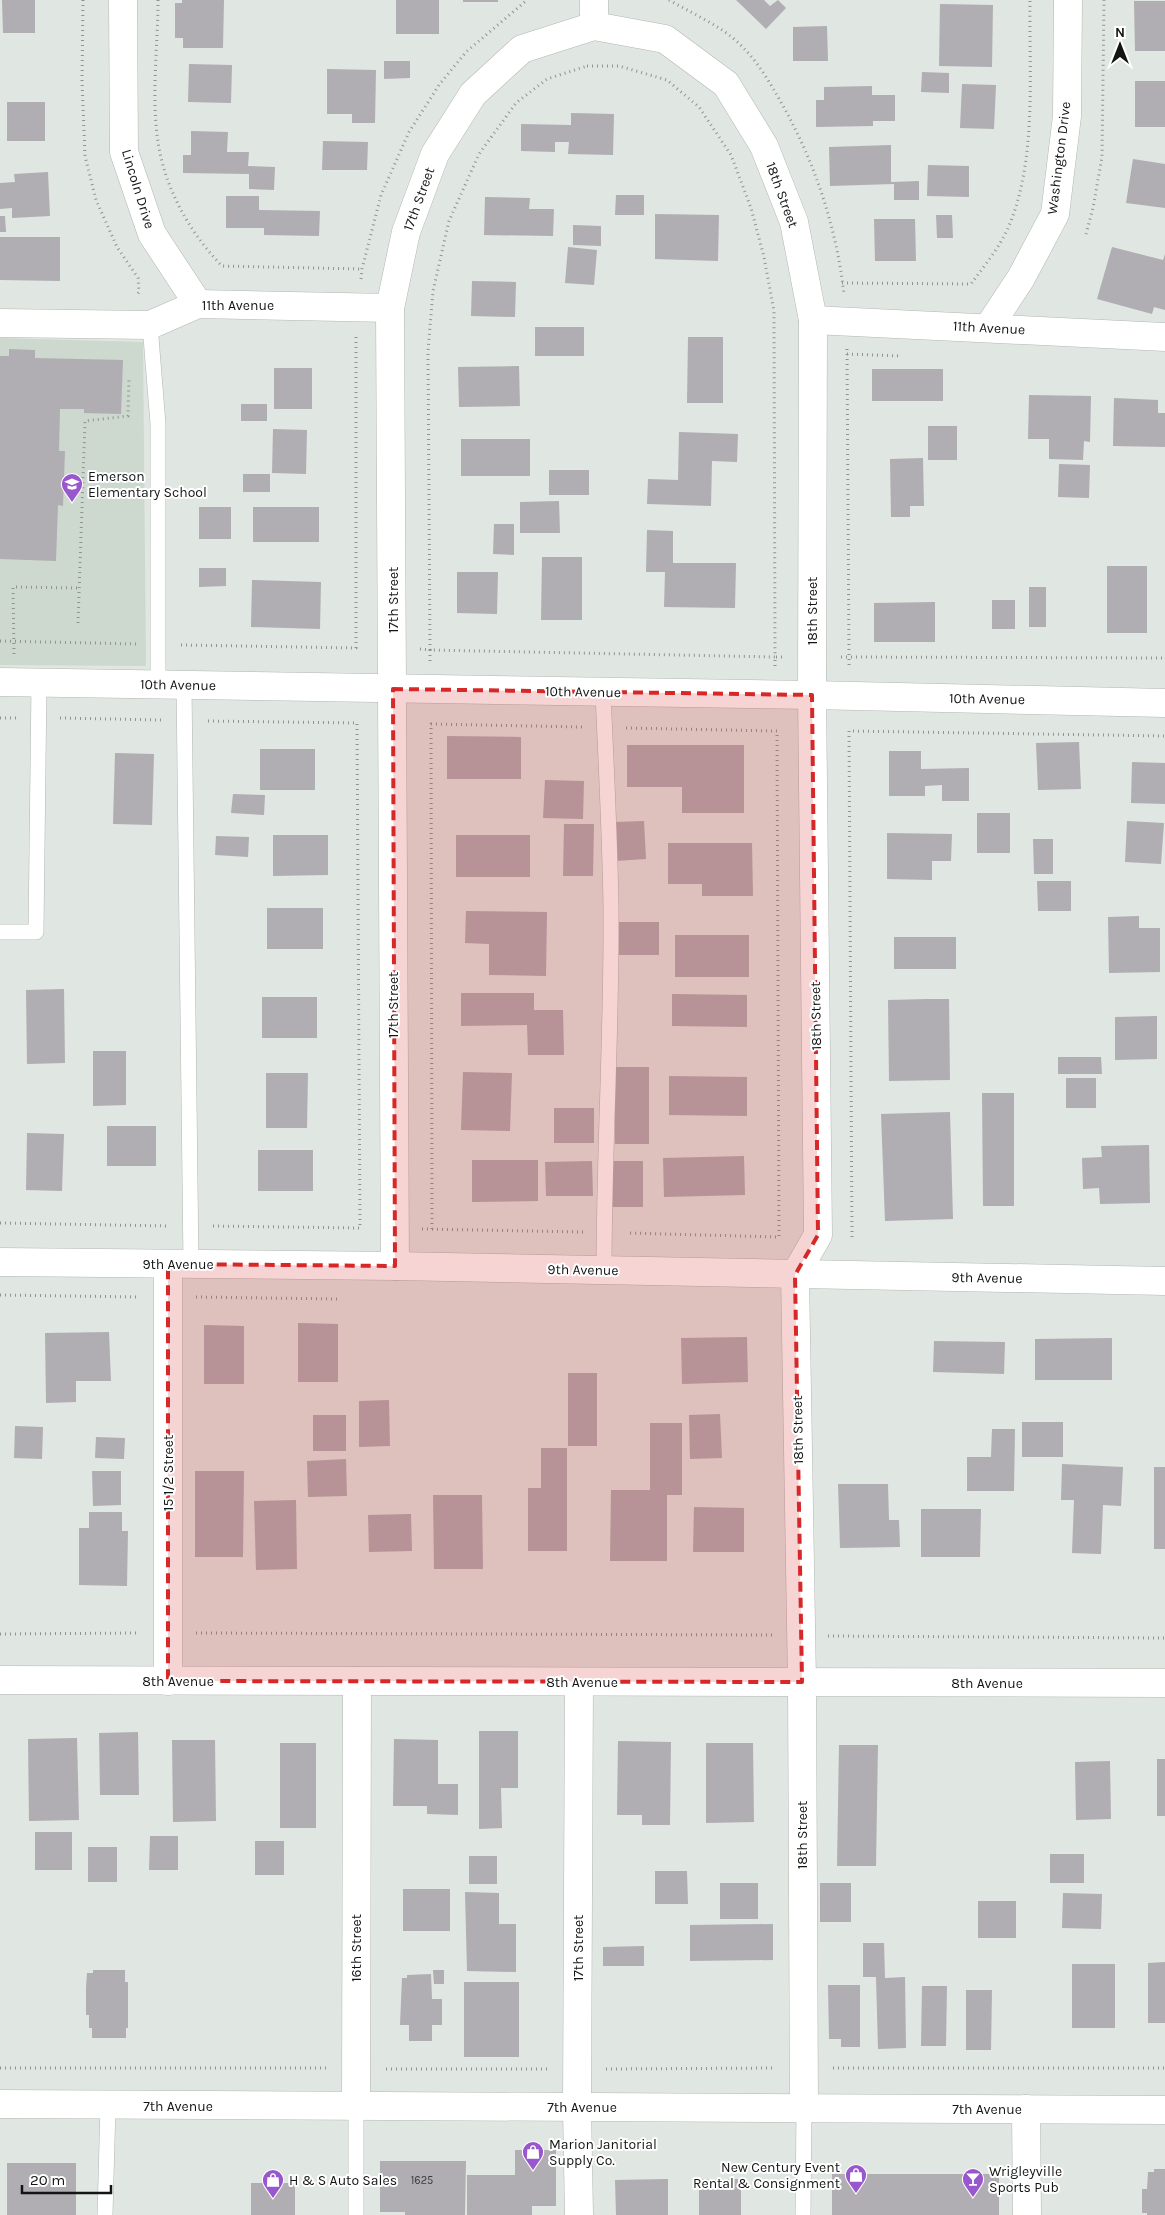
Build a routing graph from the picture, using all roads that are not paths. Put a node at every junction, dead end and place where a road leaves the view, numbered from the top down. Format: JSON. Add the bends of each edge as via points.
{"nodes":[{"id":1,"x":123,"y":0,"type":"edge"},
{"id":2,"x":1068,"y":0,"type":"edge"},
{"id":3,"x":594,"y":13,"type":"edge"},
{"id":4,"x":198,"y":304,"type":"junction"},
{"id":5,"x":390,"y":308,"type":"junction"},
{"id":6,"x":813,"y":320,"type":"junction"},
{"id":7,"x":0,"y":323,"type":"edge"},
{"id":8,"x":150,"y":325,"type":"junction"},
{"id":9,"x":988,"y":328,"type":"junction"},
{"id":10,"x":1165,"y":337,"type":"edge"},
{"id":11,"x":0,"y":682,"type":"edge"},
{"id":12,"x":39,"y":683,"type":"junction"},
{"id":13,"x":171,"y":685,"type":"junction"},
{"id":14,"x":393,"y":689,"type":"junction"},
{"id":15,"x":603,"y":692,"type":"junction"},
{"id":16,"x":812,"y":694,"type":"junction"},
{"id":17,"x":1165,"y":702,"type":"edge"},
{"id":18,"x":0,"y":932,"type":"edge"},
{"id":19,"x":0,"y":1262,"type":"edge"},
{"id":20,"x":179,"y":1264,"type":"junction"},
{"id":21,"x":395,"y":1266,"type":"junction"},
{"id":22,"x":604,"y":1271,"type":"junction"},
{"id":23,"x":795,"y":1275,"type":"junction"},
{"id":24,"x":1165,"y":1281,"type":"edge"},
{"id":25,"x":0,"y":1680,"type":"edge"},
{"id":26,"x":168,"y":1681,"type":"junction"},
{"id":27,"x":357,"y":1681,"type":"junction"},
{"id":28,"x":579,"y":1682,"type":"junction"},
{"id":29,"x":802,"y":1682,"type":"junction"},
{"id":30,"x":1165,"y":1683,"type":"edge"},
{"id":31,"x":0,"y":2104,"type":"edge"},
{"id":32,"x":108,"y":2105,"type":"junction"},
{"id":33,"x":356,"y":2107,"type":"junction"},
{"id":34,"x":577,"y":2107,"type":"junction"},
{"id":35,"x":804,"y":2108,"type":"junction"},
{"id":36,"x":1026,"y":2109,"type":"junction"},
{"id":37,"x":1165,"y":2110,"type":"edge"},
{"id":38,"x":104,"y":2215,"type":"edge"},
{"id":39,"x":356,"y":2215,"type":"edge"},
{"id":40,"x":579,"y":2215,"type":"edge"},
{"id":41,"x":803,"y":2215,"type":"edge"},
{"id":42,"x":1027,"y":2215,"type":"edge"}],
"edges":[{"from":1,"to":4,"type":"street","name":"Lincoln Drive","via":[[124,152],[152,234]]},
{"from":2,"to":9,"type":"street","name":"Washington Drive","via":[[1067,116],[1055,214],[1021,278]]},
{"from":3,"to":5,"type":"street","name":"17th Street","via":[[522,49],[472,94],[435,154],[406,232]]},
{"from":3,"to":6,"type":"street","name":"18th Street","via":[[665,39],[726,84],[764,146],[794,222]]},
{"from":4,"to":5,"type":"street","name":"11th Avenue"},
{"from":4,"to":8,"type":"street","name":"11th Avenue"},
{"from":5,"to":14,"type":"street","name":"17th Street"},
{"from":6,"to":9,"type":"street","name":"11th Avenue"},
{"from":6,"to":16,"type":"street","name":"18th Street"},
{"from":7,"to":8,"type":"street","name":"11th Avenue"},
{"from":8,"to":13,"type":"lane","via":[[158,424],[158,644]]},
{"from":9,"to":10,"type":"street","name":"11th Avenue"},
{"from":11,"to":12,"type":"street","name":"10th Avenue"},
{"from":12,"to":13,"type":"street","name":"10th Avenue"},
{"from":12,"to":18,"type":"lane","via":[[36,932]]},
{"from":13,"to":14,"type":"street","name":"10th Avenue"},
{"from":13,"to":20,"type":"lane","via":[[184,720],[190,1226]]},
{"from":14,"to":15,"type":"street","name":"10th Avenue"},
{"from":14,"to":21,"type":"street","name":"17th Street"},
{"from":15,"to":16,"type":"street","name":"10th Avenue"},
{"from":15,"to":22,"type":"lane","via":[[611,908]]},
{"from":16,"to":17,"type":"street","name":"10th Avenue"},
{"from":16,"to":23,"type":"street","name":"18th Street","via":[[818,1235]]},
{"from":19,"to":20,"type":"street","name":"9th Avenue"},
{"from":20,"to":21,"type":"street","name":"9th Avenue"},
{"from":20,"to":26,"type":"street","name":"15 1/2 Street"},
{"from":21,"to":22,"type":"street","name":"9th Avenue"},
{"from":22,"to":23,"type":"street","name":"9th Avenue"},
{"from":23,"to":24,"type":"street","name":"9th Avenue"},
{"from":23,"to":29,"type":"street","name":"18th Street"},
{"from":25,"to":26,"type":"street","name":"8th Avenue"},
{"from":26,"to":27,"type":"street","name":"8th Avenue"},
{"from":27,"to":28,"type":"street","name":"8th Avenue"},
{"from":27,"to":33,"type":"street","name":"16th Street"},
{"from":28,"to":29,"type":"street","name":"8th Avenue"},
{"from":28,"to":34,"type":"street","name":"17th Street"},
{"from":29,"to":30,"type":"street","name":"8th Avenue"},
{"from":29,"to":35,"type":"street","name":"18th Street"},
{"from":31,"to":32,"type":"street","name":"7th Avenue"},
{"from":32,"to":33,"type":"street","name":"7th Avenue"},
{"from":32,"to":38,"type":"lane"},
{"from":33,"to":34,"type":"street","name":"7th Avenue"},
{"from":33,"to":39,"type":"lane","name":"16th Street"},
{"from":34,"to":35,"type":"street","name":"7th Avenue"},
{"from":34,"to":40,"type":"street","name":"17th Street"},
{"from":35,"to":36,"type":"street","name":"7th Avenue"},
{"from":35,"to":41,"type":"lane"},
{"from":36,"to":37,"type":"street","name":"7th Avenue"},
{"from":36,"to":42,"type":"street"}]}
